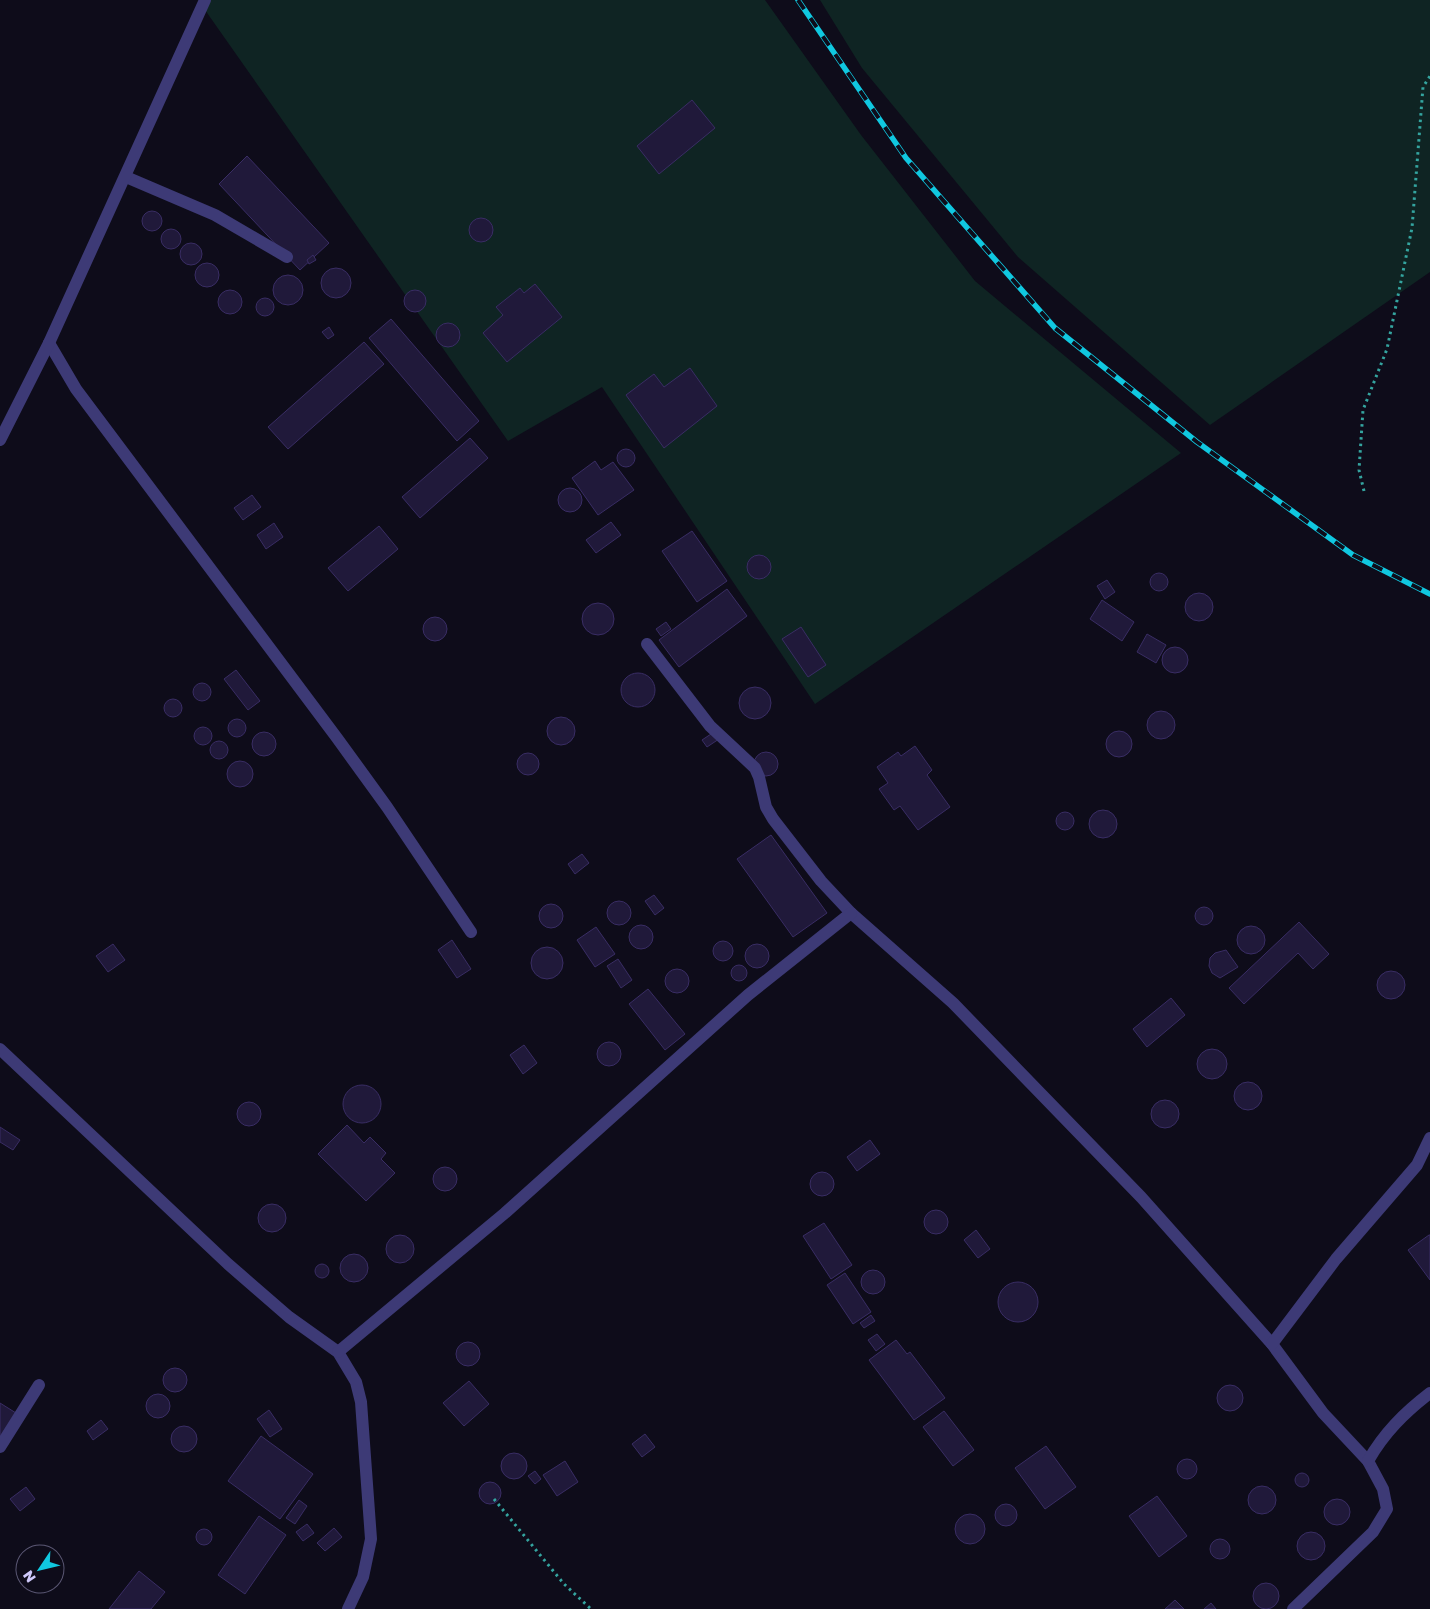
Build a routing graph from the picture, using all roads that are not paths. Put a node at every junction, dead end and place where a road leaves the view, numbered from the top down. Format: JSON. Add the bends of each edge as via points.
{"nodes":[{"id":1,"x":205,"y":0,"type":"edge"},
{"id":2,"x":126,"y":176,"type":"junction"},
{"id":3,"x":287,"y":257,"type":"dead end"},
{"id":4,"x":50,"y":343,"type":"junction"},
{"id":5,"x":0,"y":440,"type":"edge"},
{"id":6,"x":647,"y":644,"type":"dead end"},
{"id":7,"x":851,"y":913,"type":"junction"},
{"id":8,"x":471,"y":932,"type":"dead end"},
{"id":9,"x":0,"y":1049,"type":"edge"},
{"id":10,"x":1430,"y":1138,"type":"edge"},
{"id":11,"x":1272,"y":1344,"type":"junction"},
{"id":12,"x":338,"y":1352,"type":"junction"},
{"id":13,"x":39,"y":1385,"type":"dead end"},
{"id":14,"x":1430,"y":1393,"type":"edge"},
{"id":15,"x":0,"y":1447,"type":"edge"},
{"id":16,"x":1368,"y":1461,"type":"junction"},
{"id":17,"x":348,"y":1609,"type":"edge"},
{"id":18,"x":1293,"y":1609,"type":"edge"}],
"edges":[{"from":1,"to":2,"type":"street"},
{"from":2,"to":3,"type":"street","via":[[215,215]]},
{"from":2,"to":4,"type":"street"},
{"from":4,"to":5,"type":"street"},
{"from":4,"to":8,"type":"street","via":[[76,389],[354,761]]},
{"from":6,"to":7,"type":"street","via":[[710,726],[755,768],[766,807],[773,819],[821,881]]},
{"from":7,"to":11,"type":"street","via":[[952,1003],[1053,1105],[1141,1197]]},
{"from":7,"to":12,"type":"street","via":[[748,995],[505,1213]]},
{"from":9,"to":12,"type":"street","via":[[228,1264],[289,1317]]},
{"from":10,"to":11,"type":"street","via":[[1417,1165],[1336,1259]]},
{"from":11,"to":16,"type":"street","via":[[1323,1413]]},
{"from":12,"to":17,"type":"street","via":[[356,1382],[361,1402],[370,1510],[371,1539],[363,1577]]},
{"from":13,"to":15,"type":"street"},
{"from":14,"to":16,"type":"street","via":[[1396,1421],[1381,1438]]},
{"from":16,"to":18,"type":"street","via":[[1383,1489],[1387,1509],[1373,1532]]}]}
